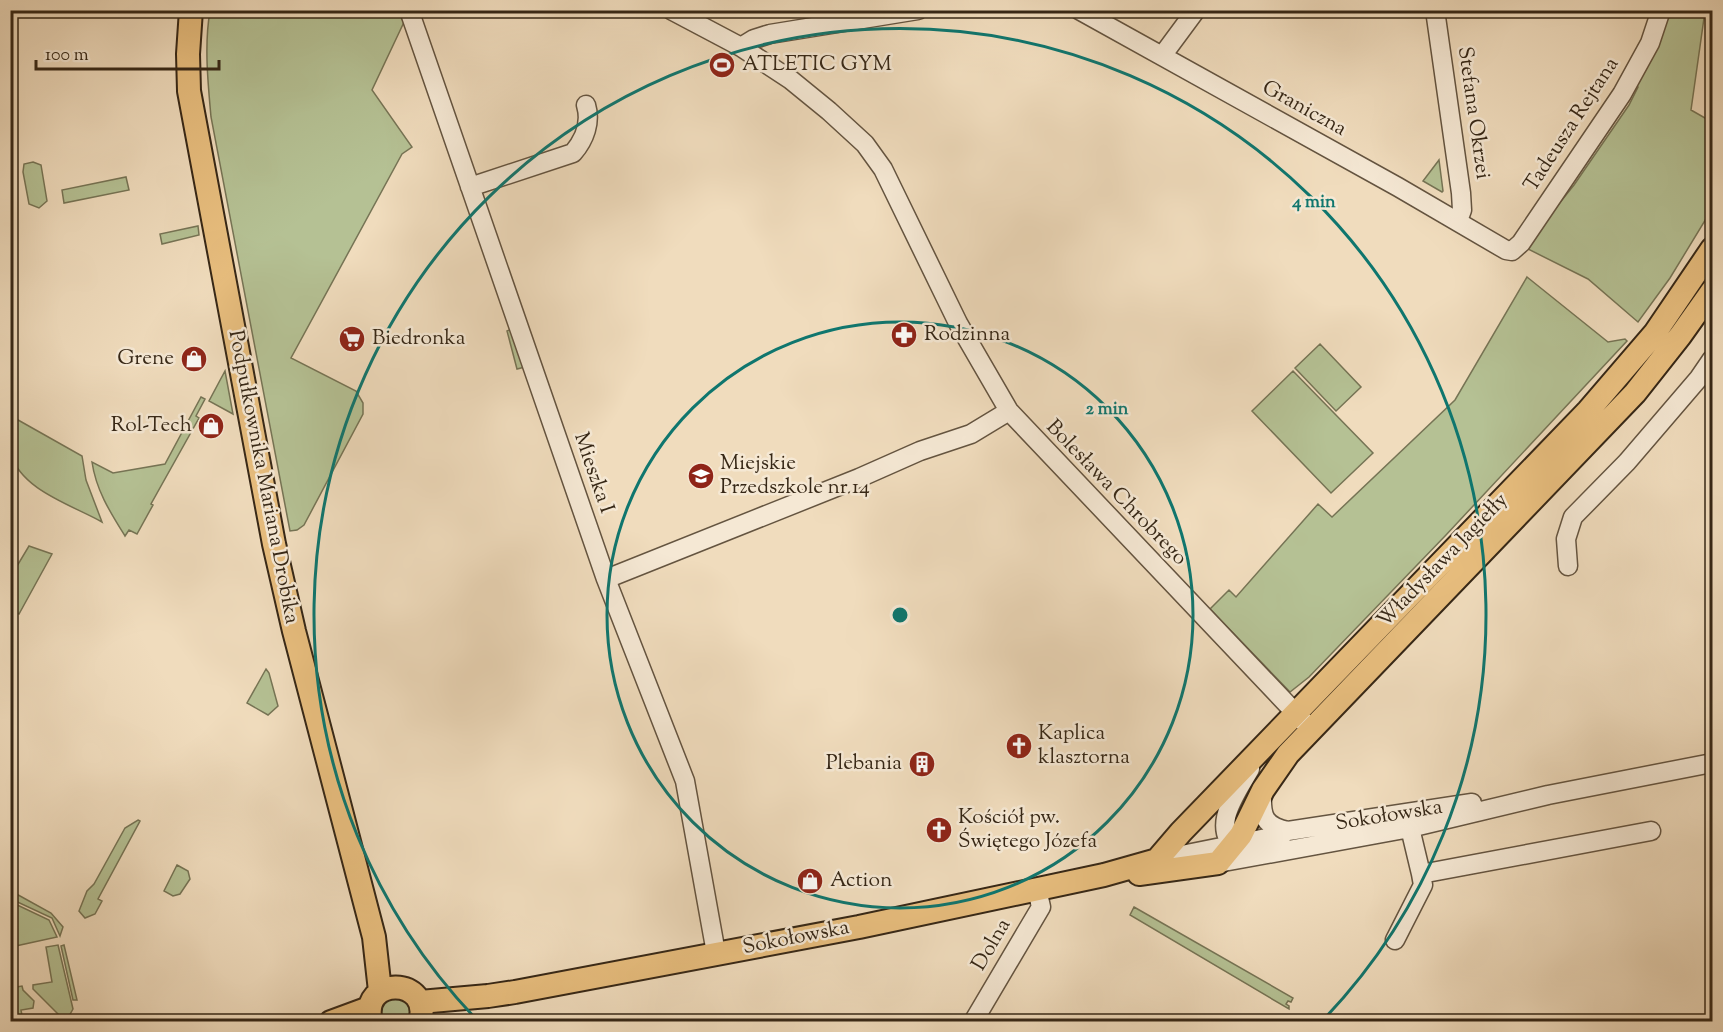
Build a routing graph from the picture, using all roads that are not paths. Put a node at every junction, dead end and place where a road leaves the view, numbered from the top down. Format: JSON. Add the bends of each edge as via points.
{"nodes":[{"id":1,"x":191,"y":10,"type":"edge"},
{"id":2,"x":409,"y":10,"type":"edge"},
{"id":3,"x":671,"y":10,"type":"edge"},
{"id":4,"x":918,"y":10,"type":"edge"},
{"id":5,"x":1079,"y":10,"type":"edge"},
{"id":6,"x":1196,"y":10,"type":"edge"},
{"id":7,"x":1435,"y":10,"type":"edge"},
{"id":8,"x":1661,"y":10,"type":"edge"},
{"id":9,"x":741,"y":47,"type":"junction"},
{"id":10,"x":1162,"y":56,"type":"junction"},
{"id":11,"x":586,"y":105,"type":"dead end"},
{"id":12,"x":470,"y":187,"type":"junction"},
{"id":13,"x":1458,"y":221,"type":"junction"},
{"id":14,"x":1713,"y":249,"type":"edge"},
{"id":15,"x":1506,"y":250,"type":"joint"},
{"id":16,"x":1713,"y":291,"type":"edge"},
{"id":17,"x":1713,"y":359,"type":"edge"},
{"id":18,"x":1009,"y":411,"type":"junction"},
{"id":19,"x":1568,"y":566,"type":"dead end"},
{"id":20,"x":606,"y":579,"type":"junction"},
{"id":21,"x":1304,"y":722,"type":"junction"},
{"id":22,"x":1262,"y":749,"type":"junction"},
{"id":23,"x":1713,"y":764,"type":"edge"},
{"id":24,"x":1263,"y":790,"type":"junction"},
{"id":25,"x":1548,"y":795,"type":"junction"},
{"id":26,"x":1410,"y":828,"type":"junction"},
{"id":27,"x":1288,"y":831,"type":"junction"},
{"id":28,"x":1651,"y":831,"type":"dead end"},
{"id":29,"x":1232,"y":845,"type":"junction"},
{"id":30,"x":1251,"y":858,"type":"junction"},
{"id":31,"x":1157,"y":860,"type":"junction"},
{"id":32,"x":1218,"y":863,"type":"junction"},
{"id":33,"x":1421,"y":874,"type":"junction"},
{"id":34,"x":1104,"y":875,"type":"junction"},
{"id":35,"x":1037,"y":889,"type":"junction"},
{"id":36,"x":1395,"y":940,"type":"dead end"},
{"id":37,"x":716,"y":953,"type":"junction"},
{"id":38,"x":380,"y":1002,"type":"edge"},
{"id":39,"x":421,"y":1014,"type":"edge"},
{"id":40,"x":331,"y":1022,"type":"edge"},
{"id":41,"x":974,"y":1022,"type":"edge"}],
"edges":[{"from":1,"to":38,"type":"main road","name":"Podpułkownika Mariana Drobika","via":[[189,91],[274,544],[374,937]]},
{"from":2,"to":12,"type":"street","name":"Mieszka I"},
{"from":3,"to":9,"type":"street"},
{"from":4,"to":9,"type":"street","via":[[770,34]]},
{"from":5,"to":10,"type":"street","name":"Graniczna"},
{"from":6,"to":10,"type":"street"},
{"from":7,"to":13,"type":"street","name":"Stefana Okrzei","via":[[1461,193]]},
{"from":8,"to":15,"type":"street","name":"Tadeusza Rejtana","via":[[1650,43],[1622,94],[1521,243],[1515,250]]},
{"from":9,"to":18,"type":"street","name":"Bolesława Chrobrego","via":[[791,80],[865,144],[883,169],[958,323]]},
{"from":10,"to":13,"type":"street","name":"Graniczna"},
{"from":11,"to":12,"type":"street","via":[[589,121],[573,153]]},
{"from":12,"to":20,"type":"street","name":"Mieszka I"},
{"from":13,"to":15,"type":"street","name":"Graniczna"},
{"from":14,"to":21,"type":"main road","name":"Władysława Jagiełły","via":[[1655,333],[1602,395]]},
{"from":16,"to":21,"type":"main road","name":"Władysława Jagiełły","via":[[1635,393]]},
{"from":17,"to":19,"type":"street","via":[[1627,462],[1573,517],[1566,538]]},
{"from":18,"to":20,"type":"street","via":[[971,434],[920,451]]},
{"from":18,"to":21,"type":"street","name":"Bolesława Chrobrego"},
{"from":20,"to":37,"type":"street","name":"Mieszka I","via":[[685,781]]},
{"from":21,"to":22,"type":"main road","name":"Władysława Jagiełły"},
{"from":21,"to":24,"type":"main road","name":"Władysława Jagiełły"},
{"from":22,"to":29,"type":"street","via":[[1226,816],[1224,830]]},
{"from":22,"to":31,"type":"main road","name":"Władysława Jagiełły"},
{"from":23,"to":25,"type":"street","name":"Sokołowska"},
{"from":24,"to":27,"type":"street","via":[[1264,817]]},
{"from":24,"to":29,"type":"main road","name":"Władysława Jagiełły"},
{"from":25,"to":26,"type":"street","name":"Sokołowska"},
{"from":25,"to":27,"type":"street","name":"Sokołowska"},
{"from":26,"to":30,"type":"street","name":"Sokołowska"},
{"from":26,"to":33,"type":"street"},
{"from":27,"to":29,"type":"street","name":"Sokołowska"},
{"from":28,"to":33,"type":"street"},
{"from":29,"to":30,"type":"street"},
{"from":29,"to":31,"type":"street","name":"Sokołowska"},
{"from":29,"to":32,"type":"main road","name":"Władysława Jagiełły"},
{"from":30,"to":32,"type":"street","name":"Sokołowska"},
{"from":31,"to":34,"type":"main road","name":"Sokołowska"},
{"from":32,"to":34,"type":"main road","name":"Sokołowska","via":[[1145,874]]},
{"from":33,"to":36,"type":"street","via":[[1423,885]]},
{"from":34,"to":35,"type":"main road","name":"Sokołowska"},
{"from":35,"to":37,"type":"main road","name":"Sokołowska"},
{"from":35,"to":41,"type":"street","name":"Dolna","via":[[1041,907]]},
{"from":37,"to":39,"type":"main road","name":"Sokołowska","via":[[488,996]]},
{"from":38,"to":39,"type":"main road","via":[[410,991]]},
{"from":38,"to":40,"type":"main road"}]}
